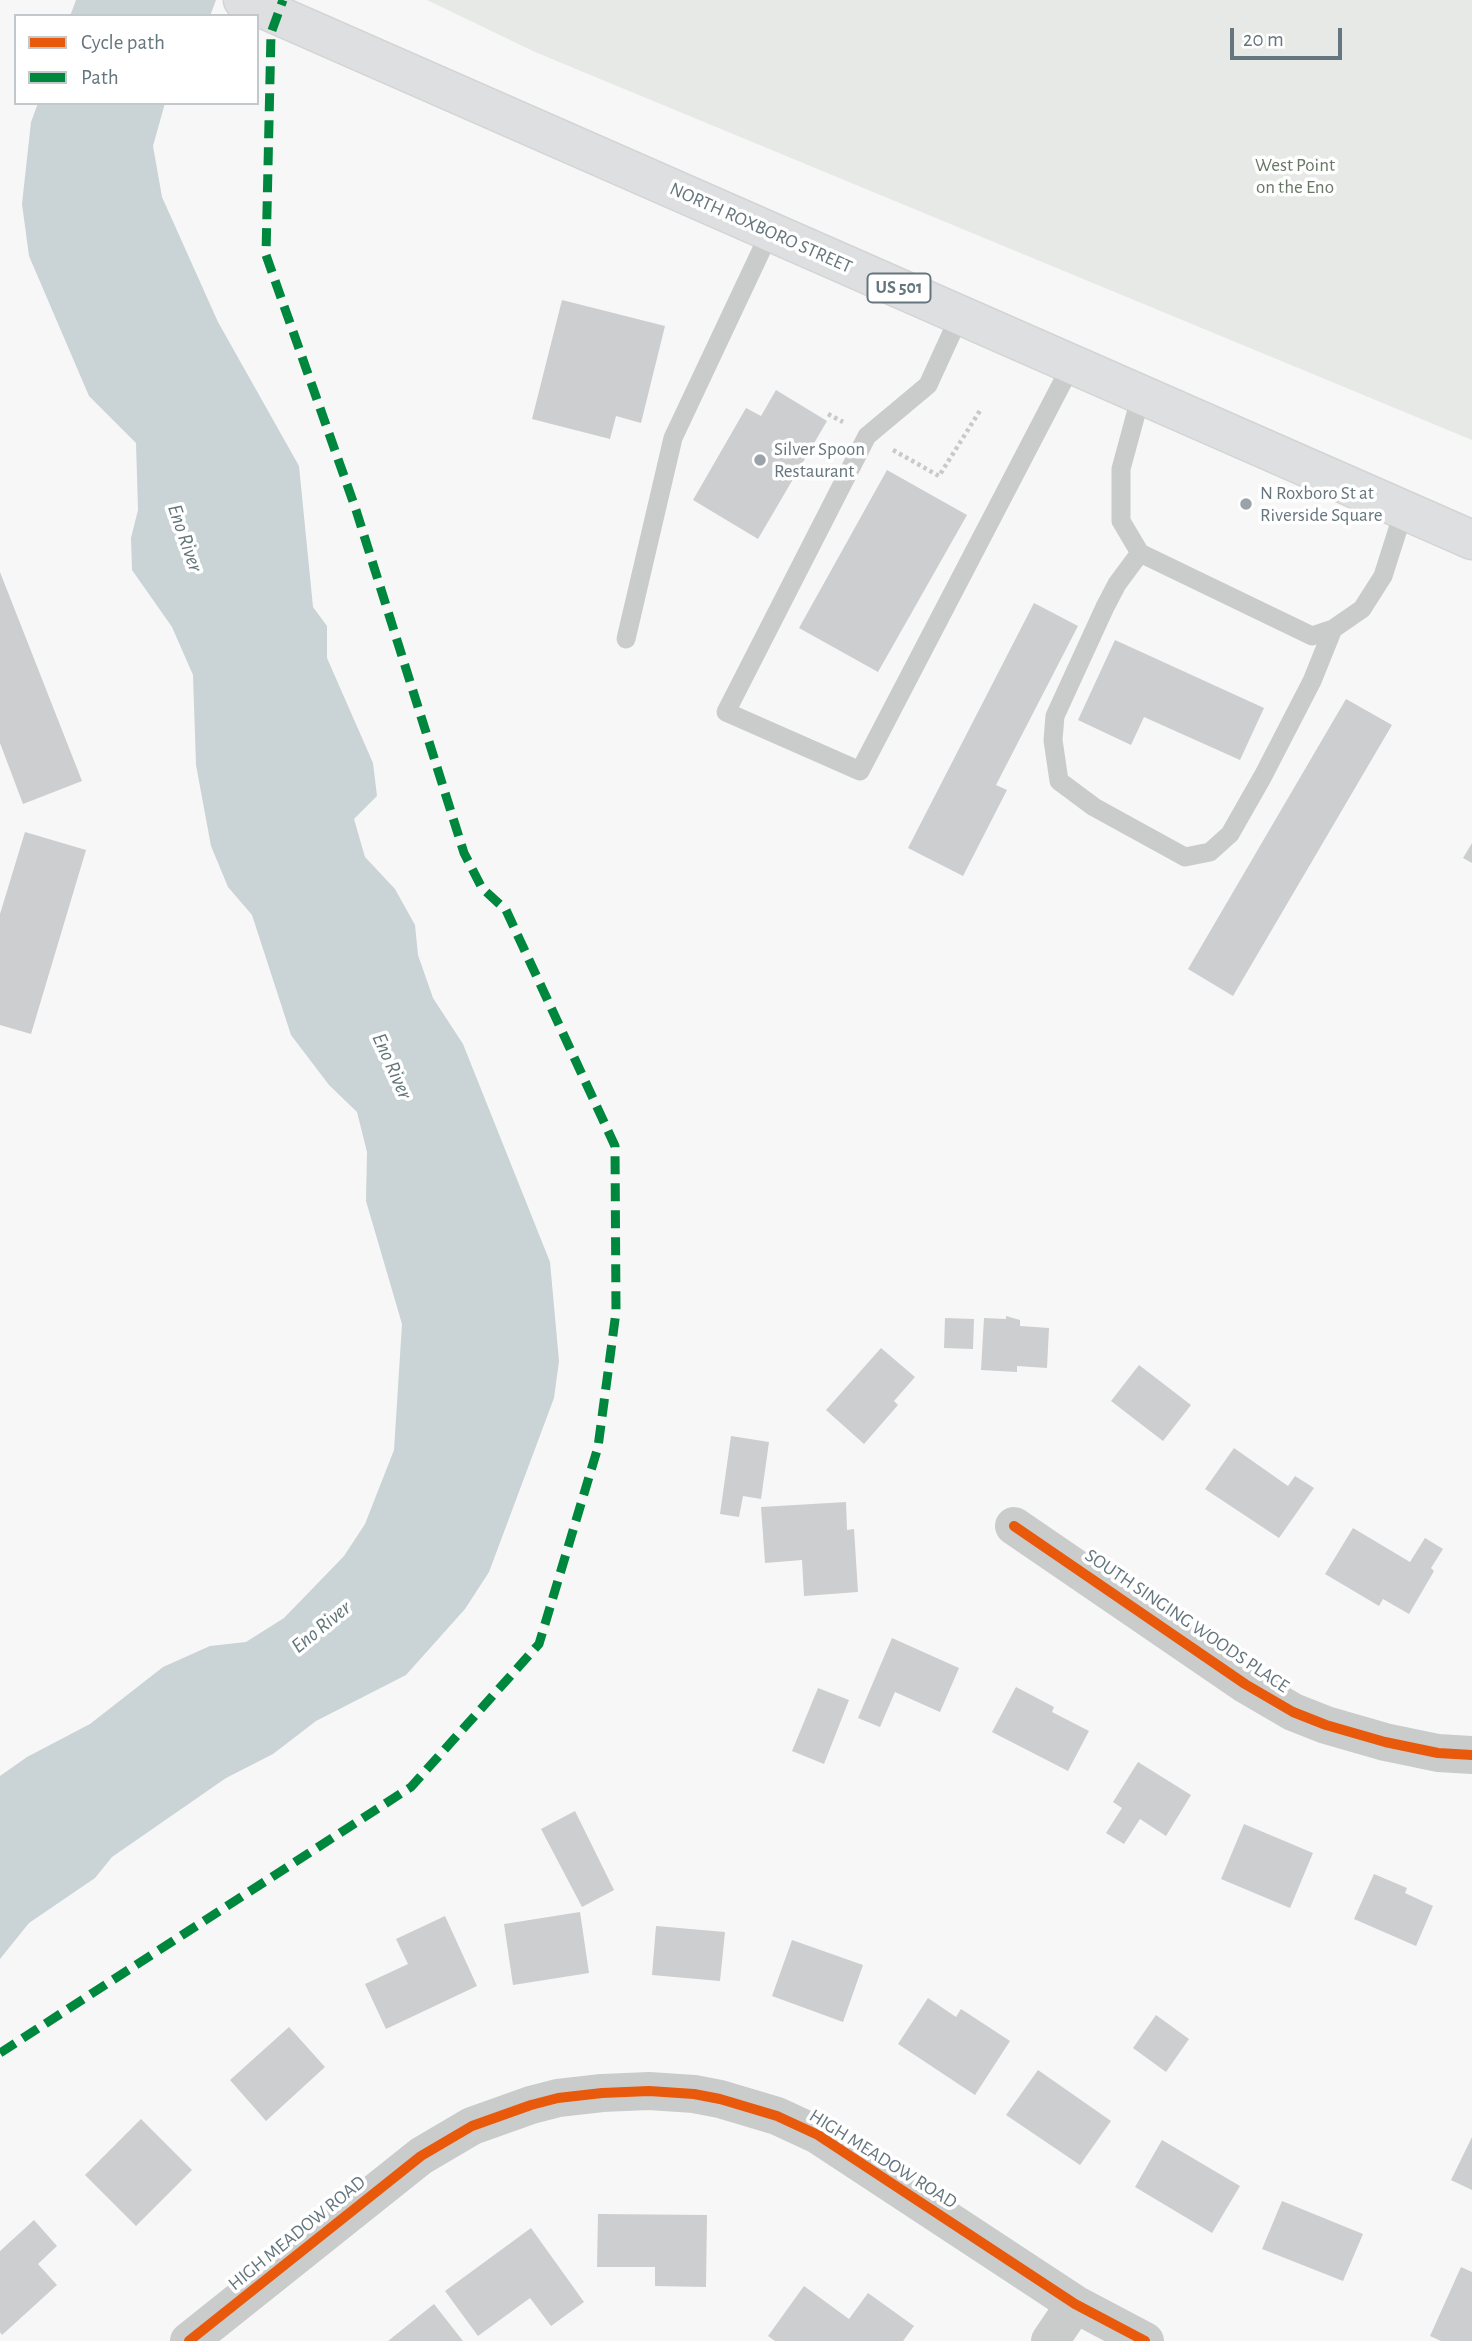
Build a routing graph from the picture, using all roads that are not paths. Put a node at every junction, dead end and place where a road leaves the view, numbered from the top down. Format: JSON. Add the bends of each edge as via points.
{"nodes":[{"id":1,"x":243,"y":0,"type":"edge"},
{"id":2,"x":770,"y":232,"type":"junction"},
{"id":3,"x":960,"y":315,"type":"junction"},
{"id":4,"x":1072,"y":364,"type":"junction"},
{"id":5,"x":1141,"y":395,"type":"junction"},
{"id":6,"x":1404,"y":510,"type":"junction"},
{"id":7,"x":1472,"y":540,"type":"edge"},
{"id":8,"x":1140,"y":553,"type":"junction"},
{"id":9,"x":1333,"y":629,"type":"junction"},
{"id":10,"x":626,"y":639,"type":"dead end"},
{"id":11,"x":1014,"y":1526,"type":"dead end"},
{"id":12,"x":1472,"y":1755,"type":"edge"},
{"id":13,"x":1075,"y":2304,"type":"junction"},
{"id":14,"x":189,"y":2341,"type":"edge"},
{"id":15,"x":1050,"y":2341,"type":"edge"},
{"id":16,"x":1144,"y":2341,"type":"edge"}],
"edges":[{"from":1,"to":2,"type":"highway","name":"NORTH ROXBORO STREET","number":"US 501"},
{"from":2,"to":3,"type":"highway","name":"NORTH ROXBORO STREET","number":"US 501"},
{"from":2,"to":10,"type":"lane","via":[[673,438]]},
{"from":3,"to":4,"type":"highway","name":"NORTH ROXBORO STREET","number":"US 501"},
{"from":3,"to":4,"type":"lane","via":[[928,385],[867,436],[726,712],[860,771]]},
{"from":4,"to":5,"type":"highway","name":"NORTH ROXBORO STREET","number":"US 501"},
{"from":5,"to":6,"type":"highway","name":"NORTH ROXBORO STREET","number":"US 501"},
{"from":5,"to":8,"type":"lane","via":[[1121,469],[1121,521]]},
{"from":6,"to":7,"type":"highway","name":"NORTH ROXBORO STREET","number":"US 501"},
{"from":6,"to":9,"type":"lane","via":[[1383,576],[1362,609]]},
{"from":8,"to":9,"type":"lane","via":[[1312,636]]},
{"from":8,"to":9,"type":"lane","via":[[1105,607],[1055,716],[1059,781],[1094,807],[1185,857],[1210,852],[1230,834],[1312,681]]},
{"from":11,"to":12,"type":"street","name":"SOUTH SINGING WOODS PLACE","via":[[1293,1712],[1385,1742]]},
{"from":13,"to":14,"type":"street","name":"HIGH MEADOW ROAD","via":[[818,2135],[788,2121],[694,2094],[614,2092],[558,2098],[472,2126],[421,2156]]},
{"from":13,"to":15,"type":"street"},
{"from":13,"to":16,"type":"street","name":"HIGH MEADOW ROAD"}]}
